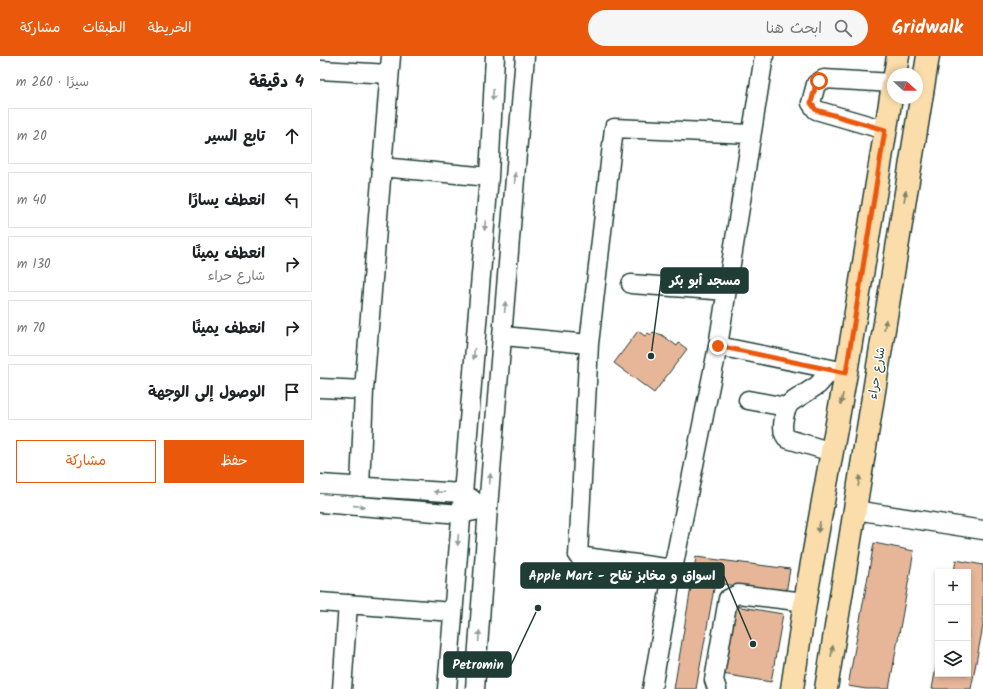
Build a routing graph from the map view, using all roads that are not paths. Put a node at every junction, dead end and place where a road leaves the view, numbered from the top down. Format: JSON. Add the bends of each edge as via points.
{"nodes":[{"id":1,"x":391,"y":56,"type":"edge"},
{"id":2,"x":496,"y":56,"type":"edge"},
{"id":3,"x":525,"y":56,"type":"edge"},
{"id":4,"x":764,"y":56,"type":"edge"},
{"id":5,"x":898,"y":56,"type":"edge"},
{"id":6,"x":928,"y":56,"type":"edge"},
{"id":7,"x":896,"y":68,"type":"edge"},
{"id":8,"x":320,"y":70,"type":"edge"},
{"id":9,"x":389,"y":74,"type":"junction"},
{"id":10,"x":887,"y":83,"type":"edge"},
{"id":11,"x":890,"y":104,"type":"edge"},
{"id":12,"x":885,"y":130,"type":"junction"},
{"id":13,"x":751,"y":134,"type":"junction"},
{"id":14,"x":382,"y":167,"type":"junction"},
{"id":15,"x":489,"y":177,"type":"junction"},
{"id":16,"x":631,"y":284,"type":"dead end"},
{"id":17,"x":727,"y":291,"type":"junction"},
{"id":18,"x":503,"y":336,"type":"junction"},
{"id":19,"x":589,"y":344,"type":"junction"},
{"id":20,"x":718,"y":346,"type":"junction"},
{"id":21,"x":838,"y":371,"type":"junction"},
{"id":22,"x":320,"y":388,"type":"edge"},
{"id":23,"x":364,"y":390,"type":"junction"},
{"id":24,"x":748,"y":400,"type":"dead end"},
{"id":25,"x":786,"y":407,"type":"junction"},
{"id":26,"x":832,"y":452,"type":"junction"},
{"id":27,"x":320,"y":484,"type":"edge"},
{"id":28,"x":360,"y":487,"type":"junction"},
{"id":29,"x":462,"y":493,"type":"junction"},
{"id":30,"x":320,"y":503,"type":"edge"},
{"id":31,"x":488,"y":508,"type":"junction"},
{"id":32,"x":855,"y":510,"type":"junction"},
{"id":33,"x":460,"y":514,"type":"junction"},
{"id":34,"x":983,"y":530,"type":"edge"},
{"id":35,"x":673,"y":569,"type":"junction"},
{"id":36,"x":320,"y":602,"type":"edge"},
{"id":37,"x":805,"y":602,"type":"junction"},
{"id":38,"x":348,"y":604,"type":"junction"},
{"id":39,"x":453,"y":612,"type":"junction"},
{"id":40,"x":342,"y":689,"type":"edge"},
{"id":41,"x":447,"y":689,"type":"edge"},
{"id":42,"x":475,"y":689,"type":"edge"},
{"id":43,"x":652,"y":689,"type":"edge"},
{"id":44,"x":717,"y":689,"type":"edge"},
{"id":45,"x":792,"y":689,"type":"edge"},
{"id":46,"x":826,"y":689,"type":"edge"}],
"edges":[{"from":1,"to":9,"type":"street"},
{"from":2,"to":15,"type":"street","one_way":true},
{"from":18,"to":3,"type":"street","one_way":true},
{"from":4,"to":13,"type":"street"},
{"from":5,"to":7,"type":"main road"},
{"from":32,"to":6,"type":"main road","name":"شارع حراء","one_way":true},
{"from":8,"to":9,"type":"street"},
{"from":9,"to":14,"type":"street"},
{"from":10,"to":12,"type":"street","via":[[824,78],[816,84],[811,103],[816,110]]},
{"from":11,"to":12,"type":"main road"},
{"from":12,"to":21,"type":"main road"},
{"from":13,"to":17,"type":"street"},
{"from":13,"to":19,"type":"street","via":[[614,128]]},
{"from":14,"to":15,"type":"street"},
{"from":14,"to":23,"type":"street"},
{"from":15,"to":29,"type":"street","one_way":true},
{"from":16,"to":17,"type":"street"},
{"from":17,"to":20,"type":"street"},
{"from":18,"to":19,"type":"street"},
{"from":31,"to":18,"type":"street","one_way":true},
{"from":19,"to":35,"type":"street","via":[[578,556]]},
{"from":20,"to":21,"type":"street"},
{"from":20,"to":35,"type":"street"},
{"from":21,"to":25,"type":"street"},
{"from":21,"to":26,"type":"main road","one_way":true},
{"from":22,"to":23,"type":"street"},
{"from":23,"to":28,"type":"street"},
{"from":24,"to":25,"type":"street"},
{"from":25,"to":26,"type":"street","via":[[783,431],[785,436]]},
{"from":26,"to":37,"type":"main road","one_way":true},
{"from":27,"to":28,"type":"street"},
{"from":29,"to":28,"type":"street","one_way":true},
{"from":29,"to":31,"type":"street"},
{"from":29,"to":33,"type":"street"},
{"from":30,"to":33,"type":"street","one_way":true},
{"from":31,"to":33,"type":"street"},
{"from":42,"to":31,"type":"street","one_way":true},
{"from":32,"to":34,"type":"street"},
{"from":46,"to":32,"type":"main road","name":"شارع حراء","one_way":true},
{"from":33,"to":39,"type":"street","one_way":true},
{"from":35,"to":43,"type":"street"},
{"from":36,"to":38,"type":"street"},
{"from":37,"to":44,"type":"street","via":[[738,594],[728,598],[714,680]]},
{"from":37,"to":45,"type":"main road"},
{"from":38,"to":39,"type":"street"},
{"from":38,"to":40,"type":"street"},
{"from":39,"to":41,"type":"street"}]}
